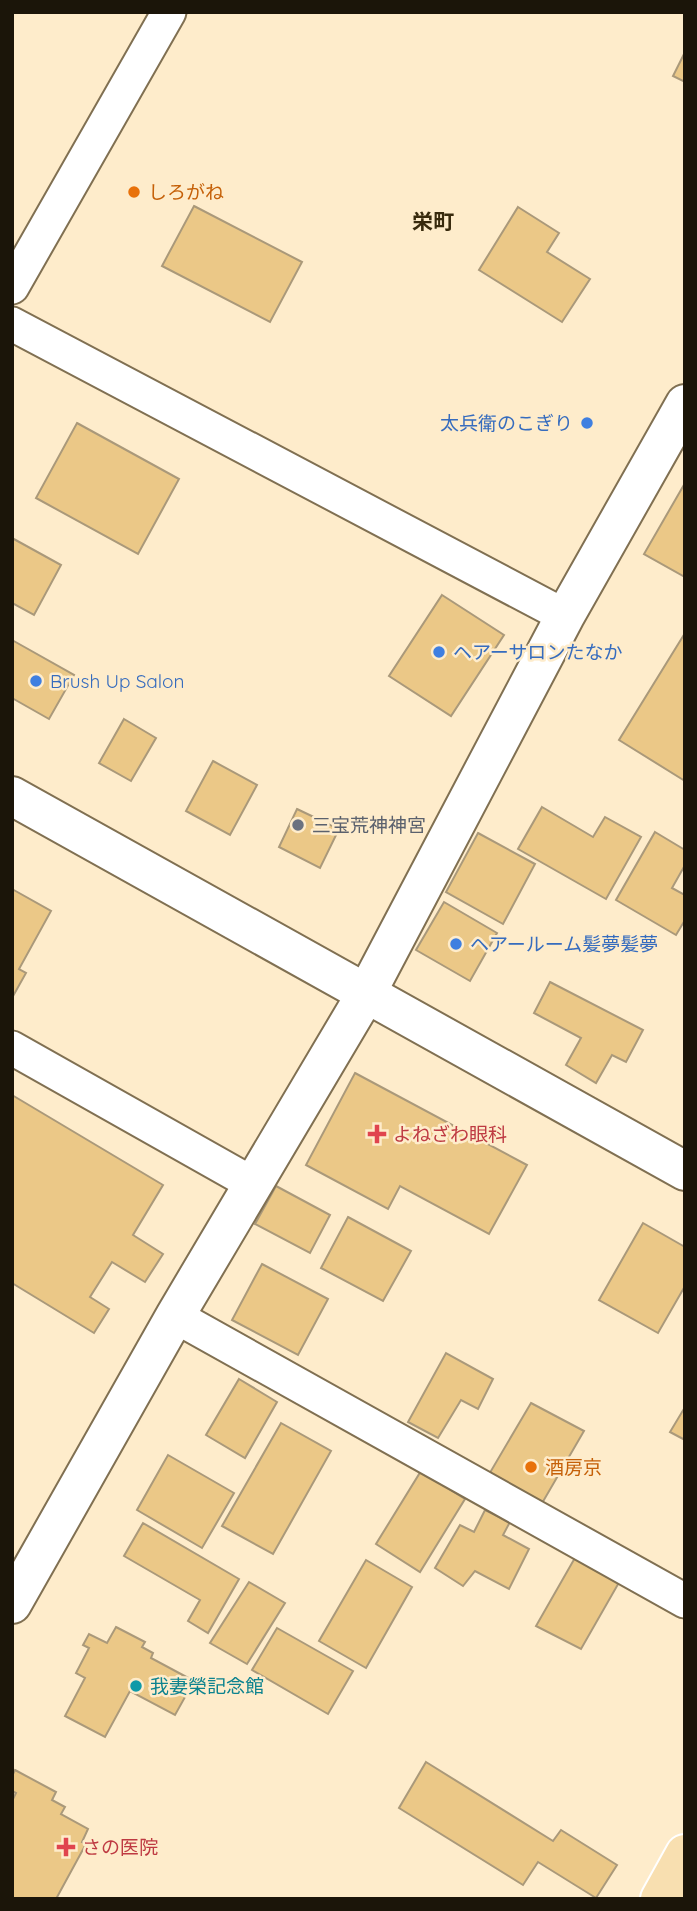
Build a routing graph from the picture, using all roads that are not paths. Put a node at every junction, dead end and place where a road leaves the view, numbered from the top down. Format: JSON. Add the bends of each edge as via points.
{"nodes":[{"id":1,"x":169,"y":12,"type":"edge"},
{"id":2,"x":12,"y":287,"type":"edge"},
{"id":3,"x":12,"y":324,"type":"edge"},
{"id":4,"x":685,"y":404,"type":"edge"},
{"id":5,"x":565,"y":616,"type":"junction"},
{"id":6,"x":12,"y":796,"type":"edge"},
{"id":7,"x":366,"y":994,"type":"junction"},
{"id":8,"x":12,"y":1048,"type":"edge"},
{"id":9,"x":685,"y":1171,"type":"edge"},
{"id":10,"x":253,"y":1184,"type":"junction"},
{"id":11,"x":174,"y":1316,"type":"junction"},
{"id":12,"x":685,"y":1601,"type":"edge"},
{"id":13,"x":12,"y":1604,"type":"edge"},
{"id":14,"x":685,"y":1854,"type":"edge"},
{"id":15,"x":660,"y":1899,"type":"edge"}],
"edges":[{"from":1,"to":2,"type":"street"},
{"from":3,"to":5,"type":"street"},
{"from":4,"to":5,"type":"street"},
{"from":5,"to":7,"type":"street"},
{"from":6,"to":7,"type":"street"},
{"from":7,"to":9,"type":"street"},
{"from":7,"to":10,"type":"street"},
{"from":8,"to":10,"type":"street"},
{"from":10,"to":11,"type":"street"},
{"from":11,"to":12,"type":"street"},
{"from":11,"to":13,"type":"street"},
{"from":14,"to":15,"type":"main road"}]}
